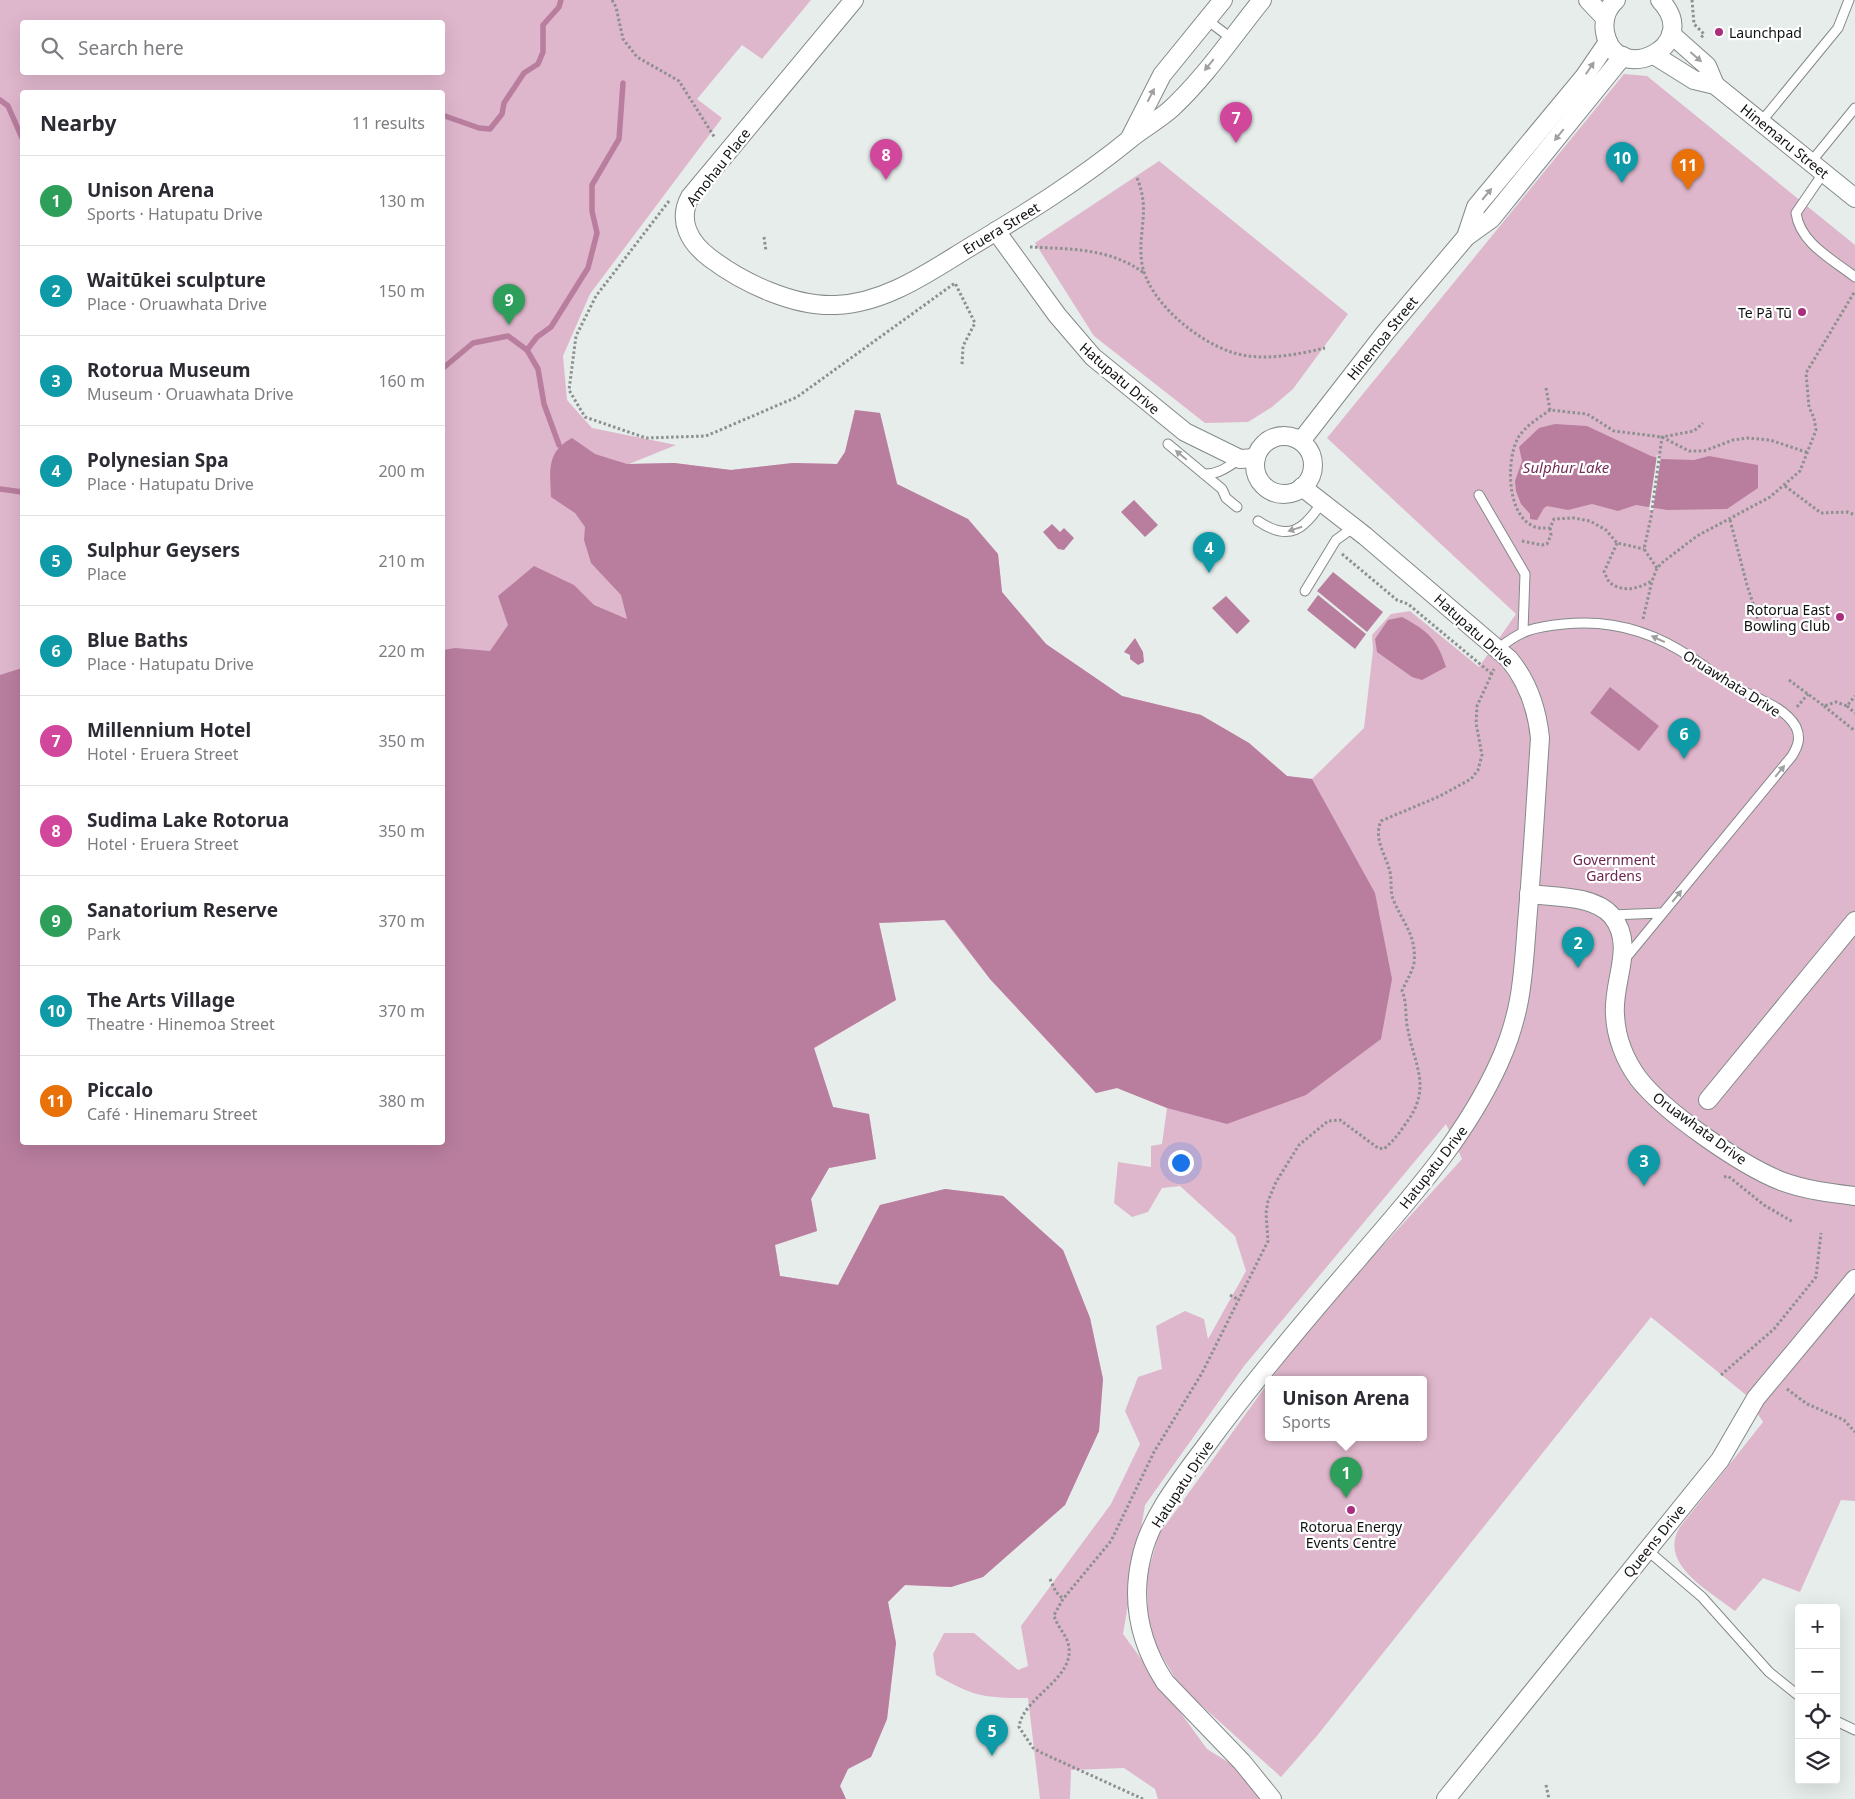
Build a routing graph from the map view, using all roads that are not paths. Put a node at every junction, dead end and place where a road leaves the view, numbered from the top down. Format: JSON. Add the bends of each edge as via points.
{"nodes":[{"id":1,"x":854,"y":0,"type":"edge"},
{"id":2,"x":1223,"y":0,"type":"edge"},
{"id":3,"x":1262,"y":0,"type":"edge"},
{"id":4,"x":1588,"y":0,"type":"edge"},
{"id":5,"x":1616,"y":0,"type":"edge"},
{"id":6,"x":1849,"y":0,"type":"edge"},
{"id":7,"x":1668,"y":4,"type":"edge"},
{"id":8,"x":1605,"y":18,"type":"junction"},
{"id":9,"x":1207,"y":20,"type":"junction"},
{"id":10,"x":1671,"y":34,"type":"junction"},
{"id":11,"x":1231,"y":38,"type":"junction"},
{"id":12,"x":1608,"y":42,"type":"junction"},
{"id":13,"x":1654,"y":55,"type":"junction"},
{"id":14,"x":1623,"y":56,"type":"junction"},
{"id":15,"x":1714,"y":85,"type":"junction"},
{"id":16,"x":1571,"y":107,"type":"junction"},
{"id":17,"x":1855,"y":108,"type":"edge"},
{"id":18,"x":1761,"y":122,"type":"junction"},
{"id":19,"x":1130,"y":139,"type":"junction"},
{"id":20,"x":1817,"y":167,"type":"junction"},
{"id":21,"x":1855,"y":198,"type":"edge"},
{"id":22,"x":996,"y":232,"type":"junction"},
{"id":23,"x":1855,"y":277,"type":"edge"},
{"id":24,"x":862,"y":301,"type":"joint"},
{"id":25,"x":1301,"y":441,"type":"junction"},
{"id":26,"x":1168,"y":444,"type":"dead end"},
{"id":27,"x":1248,"y":458,"type":"junction"},
{"id":28,"x":1204,"y":474,"type":"junction"},
{"id":29,"x":1302,"y":487,"type":"junction"},
{"id":30,"x":1222,"y":489,"type":"junction"},
{"id":31,"x":1479,"y":495,"type":"dead end"},
{"id":32,"x":1322,"y":502,"type":"junction"},
{"id":33,"x":1237,"y":507,"type":"dead end"},
{"id":34,"x":1258,"y":521,"type":"dead end"},
{"id":35,"x":1354,"y":527,"type":"junction"},
{"id":36,"x":1304,"y":591,"type":"dead end"},
{"id":37,"x":1523,"y":631,"type":"junction"},
{"id":38,"x":1498,"y":649,"type":"junction"},
{"id":39,"x":1529,"y":894,"type":"junction"},
{"id":40,"x":1662,"y":913,"type":"junction"},
{"id":41,"x":1610,"y":915,"type":"junction"},
{"id":42,"x":1855,"y":921,"type":"edge"},
{"id":43,"x":1623,"y":961,"type":"junction"},
{"id":44,"x":1708,"y":1100,"type":"dead end"},
{"id":45,"x":1855,"y":1196,"type":"edge"},
{"id":46,"x":1855,"y":1279,"type":"edge"},
{"id":47,"x":1647,"y":1550,"type":"junction"},
{"id":48,"x":1796,"y":1694,"type":"edge"},
{"id":49,"x":1840,"y":1724,"type":"edge"},
{"id":50,"x":1855,"y":1730,"type":"edge"},
{"id":51,"x":1272,"y":1799,"type":"edge"},
{"id":52,"x":1446,"y":1799,"type":"edge"}],
"edges":[{"from":1,"to":24,"type":"street","name":"Amohau Place","via":[[690,197],[684,214],[688,232],[699,248],[723,268],[784,296],[817,304]]},
{"from":2,"to":9,"type":"street","name":"Eruera Street"},
{"from":3,"to":11,"type":"street","name":"Eruera Street"},
{"from":4,"to":8,"type":"street"},
{"from":5,"to":8,"type":"street"},
{"from":6,"to":18,"type":"lane","via":[[1838,28]]},
{"from":7,"to":10,"type":"street"},
{"from":8,"to":12,"type":"street"},
{"from":9,"to":11,"type":"lane"},
{"from":19,"to":9,"type":"street","name":"Eruera Street","one_way":true,"via":[[1162,75]]},
{"from":10,"to":13,"type":"street","via":[[1662,50]]},
{"from":10,"to":15,"type":"street","name":"Hinemaru Street","one_way":true,"via":[[1707,66]]},
{"from":11,"to":19,"type":"street","name":"Eruera Street","one_way":true,"via":[[1172,108]]},
{"from":12,"to":14,"type":"street"},
{"from":16,"to":12,"type":"street","name":"Hinemoa Street","one_way":true,"via":[[1584,77]]},
{"from":13,"to":14,"type":"street","via":[[1639,60]]},
{"from":13,"to":15,"type":"street","name":"Hinemaru Street","via":[[1694,80]]},
{"from":14,"to":16,"type":"street","name":"Hinemoa Street"},
{"from":15,"to":18,"type":"street","name":"Hinemaru Street"},
{"from":16,"to":25,"type":"street","name":"Hinemoa Street","via":[[1491,219],[1466,237],[1385,333]]},
{"from":17,"to":20,"type":"lane"},
{"from":18,"to":20,"type":"street","name":"Hinemaru Street"},
{"from":19,"to":22,"type":"street","name":"Eruera Street","via":[[1060,192]]},
{"from":20,"to":21,"type":"street","name":"Hinemaru Street"},
{"from":20,"to":23,"type":"lane","via":[[1796,213],[1797,223],[1804,237]]},
{"from":22,"to":24,"type":"street","name":"Eruera Street","via":[[907,284]]},
{"from":22,"to":27,"type":"street","name":"Hatupatu Drive","via":[[1057,315],[1093,357],[1173,424],[1200,441]]},
{"from":25,"to":27,"type":"street","via":[[1294,437],[1276,437]]},
{"from":25,"to":29,"type":"street","via":[[1307,447],[1313,464],[1312,472]]},
{"from":28,"to":26,"type":"lane","one_way":true},
{"from":27,"to":28,"type":"lane","via":[[1211,475]]},
{"from":27,"to":29,"type":"street","via":[[1267,488],[1285,494]]},
{"from":27,"to":30,"type":"lane","via":[[1225,474],[1221,481]]},
{"from":28,"to":30,"type":"lane"},
{"from":29,"to":32,"type":"street","name":"Hatupatu Drive"},
{"from":30,"to":33,"type":"lane","via":[[1226,498]]},
{"from":31,"to":37,"type":"lane","via":[[1522,566],[1526,582]]},
{"from":32,"to":34,"type":"lane","one_way":true,"via":[[1306,524],[1295,530],[1275,530]]},
{"from":32,"to":35,"type":"street","name":"Hatupatu Drive"},
{"from":35,"to":36,"type":"lane","via":[[1336,540]]},
{"from":35,"to":38,"type":"street","name":"Hatupatu Drive"},
{"from":37,"to":38,"type":"lane"},
{"from":40,"to":37,"type":"lane","name":"Oruawhata Drive","one_way":true,"via":[[1792,756],[1799,742],[1793,723],[1779,711],[1735,688],[1675,648],[1640,631],[1612,624],[1581,622]]},
{"from":38,"to":39,"type":"street","name":"Hatupatu Drive","via":[[1524,681],[1539,725]]},
{"from":39,"to":41,"type":"street","via":[[1586,902]]},
{"from":39,"to":51,"type":"street","name":"Hatupatu Drive","via":[[1523,986],[1516,1018],[1498,1066],[1465,1127],[1427,1178],[1287,1340],[1236,1405],[1159,1514],[1141,1558],[1140,1630],[1155,1667]]},
{"from":40,"to":41,"type":"lane"},
{"from":40,"to":43,"type":"lane","name":"Oruawhata Drive"},
{"from":41,"to":43,"type":"street","name":"Oruawhata Drive","via":[[1622,940]]},
{"from":42,"to":44,"type":"street"},
{"from":43,"to":45,"type":"street","name":"Oruawhata Drive","via":[[1614,1002],[1617,1033],[1629,1063],[1649,1090],[1712,1141],[1757,1169],[1795,1186]]},
{"from":46,"to":47,"type":"street","name":"Queens Drive","via":[[1756,1398],[1720,1460]]},
{"from":47,"to":48,"type":"lane","via":[[1702,1597],[1769,1672]]},
{"from":47,"to":52,"type":"street","name":"Queens Drive"},
{"from":49,"to":50,"type":"lane"}]}
